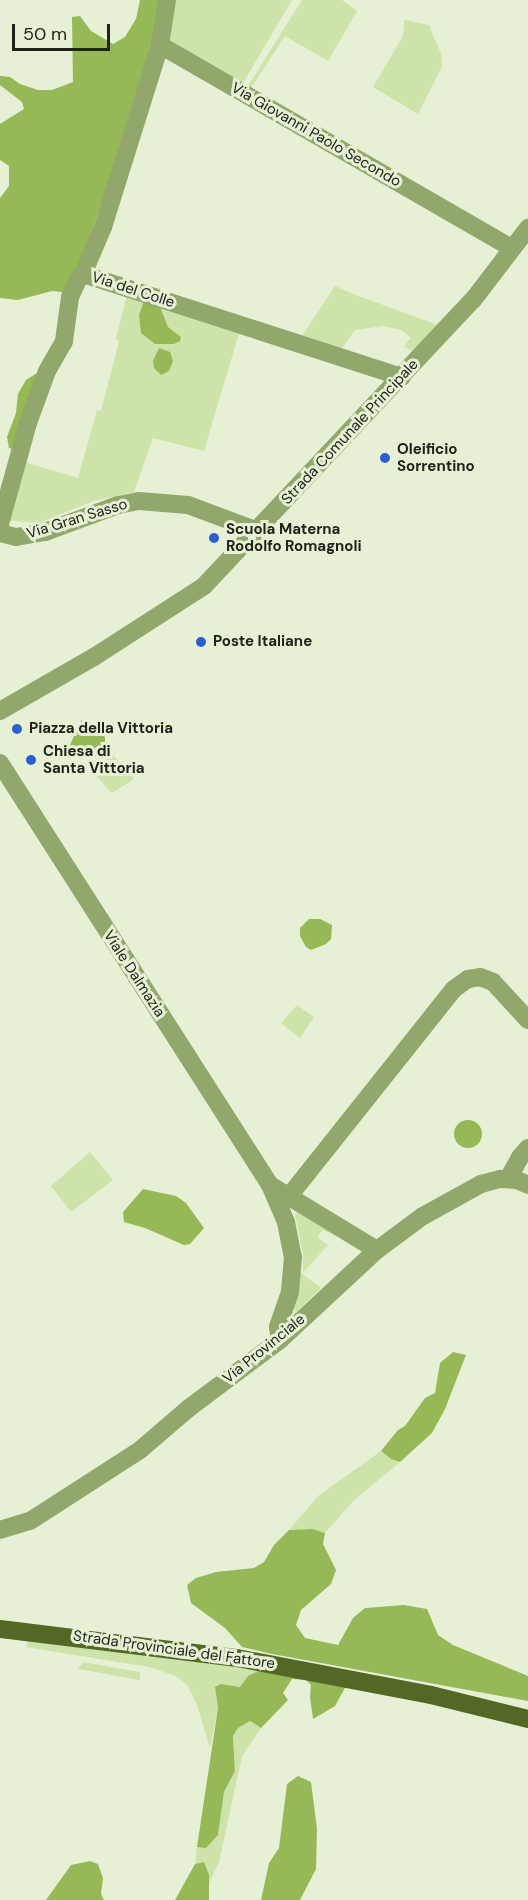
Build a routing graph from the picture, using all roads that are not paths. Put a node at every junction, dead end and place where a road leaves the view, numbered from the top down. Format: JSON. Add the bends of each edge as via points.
{"nodes":[{"id":1,"x":168,"y":0,"type":"edge"},
{"id":2,"x":160,"y":45,"type":"junction"},
{"id":3,"x":528,"y":228,"type":"edge"},
{"id":4,"x":512,"y":248,"type":"junction"},
{"id":5,"x":83,"y":274,"type":"junction"},
{"id":6,"x":402,"y":377,"type":"junction"},
{"id":7,"x":0,"y":524,"type":"edge"},
{"id":8,"x":258,"y":531,"type":"junction"},
{"id":9,"x":0,"y":533,"type":"edge"},
{"id":10,"x":0,"y":711,"type":"edge"},
{"id":11,"x":0,"y":763,"type":"edge"},
{"id":12,"x":528,"y":1020,"type":"edge"},
{"id":13,"x":528,"y":1148,"type":"edge"},
{"id":14,"x":508,"y":1179,"type":"junction"},
{"id":15,"x":270,"y":1185,"type":"junction"},
{"id":16,"x":528,"y":1185,"type":"edge"},
{"id":17,"x":290,"y":1195,"type":"junction"},
{"id":18,"x":376,"y":1250,"type":"junction"},
{"id":19,"x":280,"y":1340,"type":"junction"},
{"id":20,"x":0,"y":1530,"type":"edge"},
{"id":21,"x":0,"y":1629,"type":"edge"},
{"id":22,"x":528,"y":1719,"type":"edge"}],
"edges":[{"from":1,"to":2,"type":"street"},
{"from":2,"to":4,"type":"street","name":"Via Giovanni Paolo Secondo"},
{"from":2,"to":5,"type":"street","via":[[103,227]]},
{"from":3,"to":4,"type":"street","name":"Strada Comunale Principale"},
{"from":4,"to":6,"type":"street","name":"Strada Comunale Principale","via":[[473,300]]},
{"from":5,"to":6,"type":"street","name":"Via del Colle"},
{"from":5,"to":7,"type":"street","name":"Via del Colle","via":[[70,297],[64,340],[47,371],[28,423]]},
{"from":6,"to":8,"type":"street","name":"Strada Comunale Principale"},
{"from":8,"to":9,"type":"street","name":"Via Gran Sasso","via":[[188,505],[139,501],[45,532],[16,537]]},
{"from":8,"to":10,"type":"street","name":"Strada Comunale Principale","via":[[204,586],[94,657]]},
{"from":11,"to":15,"type":"street","name":"Viale Dalmazia"},
{"from":12,"to":17,"type":"street","via":[[493,982],[480,977],[468,979],[453,989]]},
{"from":13,"to":14,"type":"street"},
{"from":14,"to":16,"type":"street","name":"Via Provinciale"},
{"from":14,"to":18,"type":"street","name":"Via Provinciale","via":[[462,1192]]},
{"from":15,"to":17,"type":"street"},
{"from":15,"to":19,"type":"street","name":"Viale Dalmazia","via":[[286,1222],[293,1257],[290,1292],[278,1326]]},
{"from":17,"to":18,"type":"street"},
{"from":18,"to":19,"type":"street","name":"Via Provinciale"},
{"from":19,"to":20,"type":"street","name":"Via Provinciale","via":[[89,1485],[30,1521]]},
{"from":21,"to":22,"type":"main road","name":"Strada Provinciale del Fattore","via":[[237,1658],[347,1677]]}]}
